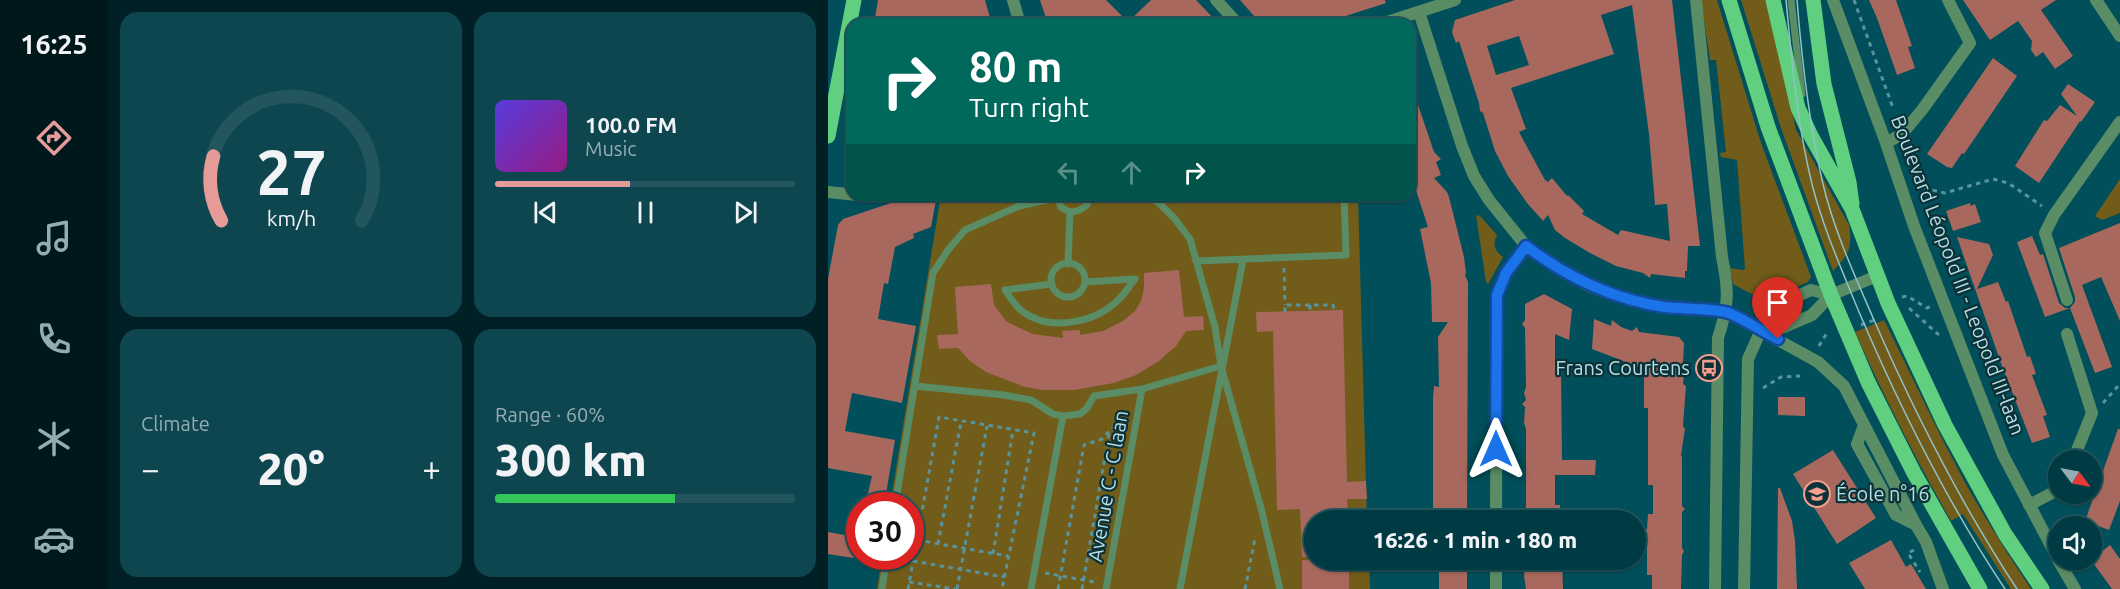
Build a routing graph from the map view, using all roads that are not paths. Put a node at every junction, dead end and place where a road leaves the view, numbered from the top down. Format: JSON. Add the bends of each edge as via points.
{"nodes":[{"id":1,"x":854,"y":0,"type":"edge"},
{"id":2,"x":1013,"y":0,"type":"edge"},
{"id":3,"x":1216,"y":0,"type":"edge"},
{"id":4,"x":1455,"y":0,"type":"edge"},
{"id":5,"x":1696,"y":0,"type":"edge"},
{"id":6,"x":1729,"y":0,"type":"edge"},
{"id":7,"x":1773,"y":0,"type":"edge"},
{"id":8,"x":1791,"y":0,"type":"edge"},
{"id":9,"x":1812,"y":0,"type":"edge"},
{"id":10,"x":1833,"y":0,"type":"edge"},
{"id":11,"x":1948,"y":0,"type":"edge"},
{"id":12,"x":2096,"y":0,"type":"edge"},
{"id":13,"x":1419,"y":12,"type":"junction"},
{"id":14,"x":851,"y":18,"type":"edge"},
{"id":15,"x":1018,"y":18,"type":"edge"},
{"id":16,"x":1232,"y":18,"type":"edge"},
{"id":17,"x":1400,"y":18,"type":"edge"},
{"id":18,"x":2120,"y":36,"type":"edge"},
{"id":19,"x":846,"y":42,"type":"edge"},
{"id":20,"x":2120,"y":122,"type":"edge"},
{"id":21,"x":1808,"y":129,"type":"junction"},
{"id":22,"x":828,"y":136,"type":"edge"},
{"id":23,"x":1886,"y":142,"type":"junction"},
{"id":24,"x":828,"y":192,"type":"edge"},
{"id":25,"x":846,"y":194,"type":"edge"},
{"id":26,"x":1039,"y":201,"type":"edge"},
{"id":27,"x":1058,"y":201,"type":"edge"},
{"id":28,"x":1088,"y":201,"type":"edge"},
{"id":29,"x":1156,"y":201,"type":"edge"},
{"id":30,"x":1344,"y":201,"type":"edge"},
{"id":31,"x":1852,"y":209,"type":"junction"},
{"id":32,"x":1070,"y":212,"type":"junction"},
{"id":33,"x":1526,"y":246,"type":"junction"},
{"id":34,"x":1243,"y":260,"type":"junction"},
{"id":35,"x":1196,"y":261,"type":"junction"},
{"id":36,"x":1068,"y":264,"type":"junction"},
{"id":37,"x":1877,"y":276,"type":"junction"},
{"id":38,"x":1085,"y":282,"type":"junction"},
{"id":39,"x":1052,"y":284,"type":"junction"},
{"id":40,"x":1831,"y":295,"type":"junction"},
{"id":41,"x":2067,"y":300,"type":"dead end"},
{"id":42,"x":1727,"y":312,"type":"junction"},
{"id":43,"x":1761,"y":330,"type":"junction"},
{"id":44,"x":2067,"y":334,"type":"dead end"},
{"id":45,"x":1221,"y":366,"type":"junction"},
{"id":46,"x":915,"y":386,"type":"junction"},
{"id":47,"x":1142,"y":389,"type":"junction"},
{"id":48,"x":1063,"y":416,"type":"junction"},
{"id":49,"x":2077,"y":450,"type":"edge"},
{"id":50,"x":897,"y":492,"type":"edge"},
{"id":51,"x":2048,"y":495,"type":"edge"},
{"id":52,"x":2029,"y":506,"type":"junction"},
{"id":53,"x":1496,"y":510,"type":"edge"},
{"id":54,"x":2048,"y":541,"type":"edge"},
{"id":55,"x":885,"y":570,"type":"edge"},
{"id":56,"x":1496,"y":570,"type":"edge"},
{"id":57,"x":2064,"y":570,"type":"edge"},
{"id":58,"x":1107,"y":587,"type":"edge"},
{"id":59,"x":882,"y":589,"type":"edge"},
{"id":60,"x":1031,"y":589,"type":"edge"},
{"id":61,"x":1180,"y":589,"type":"edge"},
{"id":62,"x":1280,"y":589,"type":"edge"},
{"id":63,"x":1496,"y":589,"type":"edge"},
{"id":64,"x":1715,"y":589,"type":"edge"},
{"id":65,"x":1744,"y":589,"type":"edge"},
{"id":66,"x":1943,"y":589,"type":"edge"},
{"id":67,"x":1980,"y":589,"type":"edge"},
{"id":68,"x":2042,"y":589,"type":"edge"},
{"id":69,"x":2075,"y":589,"type":"edge"}],
"edges":[{"from":1,"to":14,"type":"main road"},
{"from":2,"to":15,"type":"street"},
{"from":3,"to":16,"type":"street"},
{"from":4,"to":13,"type":"street"},
{"from":5,"to":42,"type":"street","via":[[1728,288]]},
{"from":6,"to":40,"type":"main road","via":[[1768,127]]},
{"from":7,"to":21,"type":"main road","via":[[1798,108]]},
{"from":8,"to":21,"type":"lane"},
{"from":9,"to":31,"type":"main road","via":[[1824,84]]},
{"from":10,"to":23,"type":"street","name":"Boulevard Léopold III - Leopold III-laan"},
{"from":11,"to":23,"type":"street","via":[[1970,43],[1902,134]]},
{"from":12,"to":18,"type":"street"},
{"from":13,"to":17,"type":"street"},
{"from":13,"to":33,"type":"street","via":[[1474,176]]},
{"from":19,"to":22,"type":"main road"},
{"from":20,"to":41,"type":"street","via":[[2045,233]]},
{"from":21,"to":31,"type":"main road"},
{"from":23,"to":52,"type":"street","name":"Boulevard Léopold III - Leopold III-laan","via":[[1956,336],[2003,455]]},
{"from":24,"to":25,"type":"street"},
{"from":26,"to":46,"type":"lane","via":[[965,230],[948,250],[933,273]]},
{"from":27,"to":32,"type":"lane"},
{"from":28,"to":32,"type":"lane","via":[[1082,209]]},
{"from":29,"to":35,"type":"lane","via":[[1190,239]]},
{"from":30,"to":34,"type":"lane","via":[[1346,255]]},
{"from":31,"to":37,"type":"main road"},
{"from":32,"to":36,"type":"lane"},
{"from":33,"to":42,"type":"street","via":[[1563,272],[1615,296],[1664,307]]},
{"from":33,"to":53,"type":"street","via":[[1506,273],[1497,295]]},
{"from":34,"to":35,"type":"lane"},
{"from":34,"to":45,"type":"lane"},
{"from":35,"to":45,"type":"lane","via":[[1215,327]]},
{"from":36,"to":38,"type":"lane","via":[[1081,269]]},
{"from":36,"to":39,"type":"lane","via":[[1055,270]]},
{"from":37,"to":40,"type":"street"},
{"from":37,"to":68,"type":"main road","via":[[1976,483]]},
{"from":38,"to":39,"type":"lane","via":[[1080,293],[1069,297],[1058,294]]},
{"from":38,"to":39,"type":"lane","via":[[1135,279],[1117,301],[1096,315],[1071,323],[1036,319],[1021,311],[1005,290]]},
{"from":40,"to":43,"type":"street","via":[[1812,315],[1782,328]]},
{"from":40,"to":43,"type":"street","via":[[1811,290],[1771,308]]},
{"from":40,"to":67,"type":"main road","via":[[1894,435]]},
{"from":42,"to":43,"type":"street"},
{"from":42,"to":64,"type":"street","via":[[1718,338]]},
{"from":43,"to":65,"type":"street","via":[[1748,359],[1746,375]]},
{"from":43,"to":66,"type":"street","via":[[1811,358],[1844,386],[1926,542]]},
{"from":44,"to":49,"type":"street","via":[[2092,413]]},
{"from":45,"to":47,"type":"lane"},
{"from":45,"to":61,"type":"lane"},
{"from":45,"to":62,"type":"lane"},
{"from":46,"to":48,"type":"lane","via":[[1031,400]]},
{"from":46,"to":50,"type":"lane"},
{"from":47,"to":48,"type":"lane","via":[[1094,396],[1080,414]]},
{"from":47,"to":58,"type":"lane","name":"Avenue C - C laan"},
{"from":48,"to":60,"type":"lane"},
{"from":51,"to":52,"type":"street"},
{"from":52,"to":54,"type":"street","name":"Boulevard Léopold III - Leopold III-laan"},
{"from":55,"to":59,"type":"lane"},
{"from":56,"to":63,"type":"street"},
{"from":57,"to":69,"type":"street","name":"Boulevard Léopold III - Leopold III-laan"}]}
